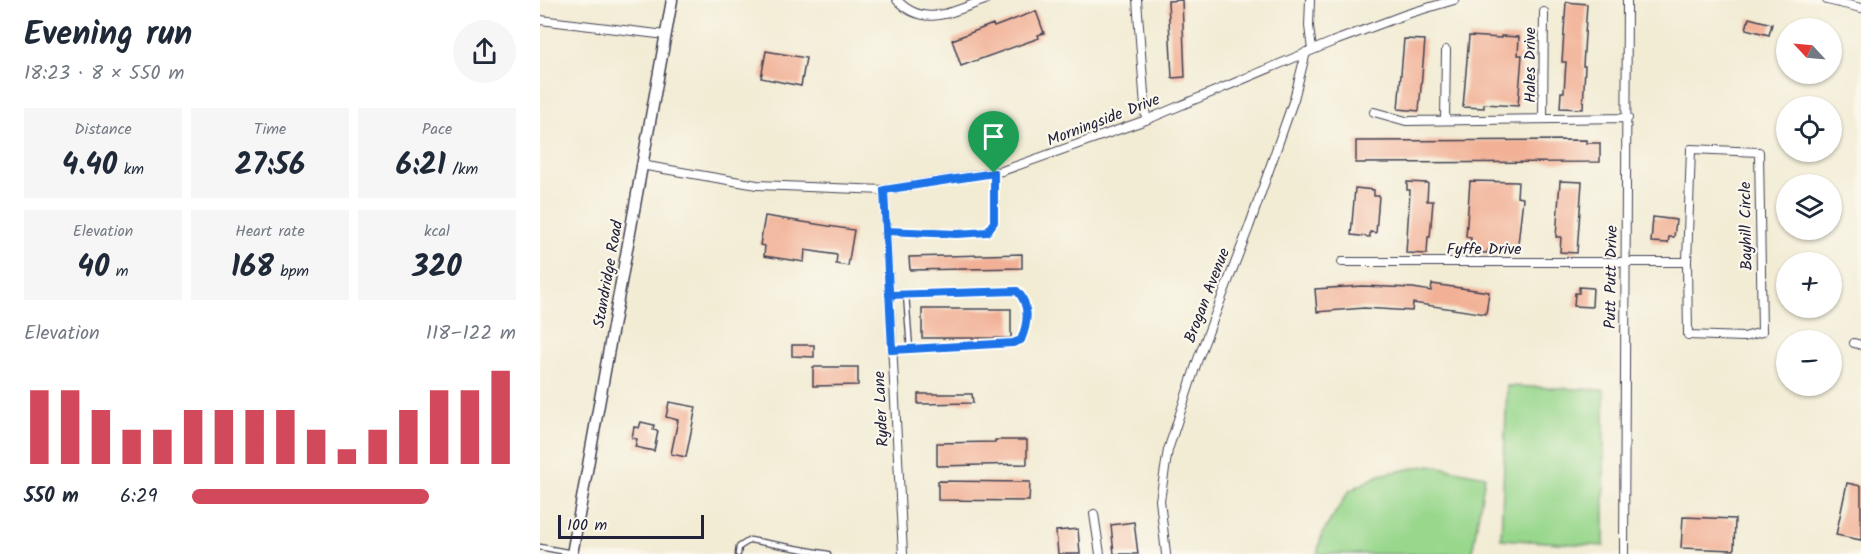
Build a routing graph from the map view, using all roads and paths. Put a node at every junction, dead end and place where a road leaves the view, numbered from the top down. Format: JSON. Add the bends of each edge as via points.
{"nodes":[{"id":1,"x":672,"y":0,"type":"edge"},
{"id":2,"x":897,"y":0,"type":"edge"},
{"id":3,"x":985,"y":0,"type":"edge"},
{"id":4,"x":1137,"y":0,"type":"edge"},
{"id":5,"x":1310,"y":0,"type":"edge"},
{"id":6,"x":1454,"y":0,"type":"edge"},
{"id":7,"x":1628,"y":0,"type":"edge"},
{"id":8,"x":1827,"y":0,"type":"edge"},
{"id":9,"x":1861,"y":8,"type":"edge"},
{"id":10,"x":1544,"y":12,"type":"dead end"},
{"id":11,"x":540,"y":20,"type":"edge"},
{"id":12,"x":666,"y":35,"type":"junction"},
{"id":13,"x":1446,"y":50,"type":"dead end"},
{"id":14,"x":1309,"y":51,"type":"junction"},
{"id":15,"x":1374,"y":112,"type":"dead end"},
{"id":16,"x":1628,"y":118,"type":"junction"},
{"id":17,"x":1543,"y":119,"type":"junction"},
{"id":18,"x":1146,"y":120,"type":"junction"},
{"id":19,"x":1445,"y":120,"type":"junction"},
{"id":20,"x":641,"y":165,"type":"junction"},
{"id":21,"x":994,"y":173,"type":"junction"},
{"id":22,"x":884,"y":190,"type":"junction"},
{"id":23,"x":886,"y":231,"type":"junction"},
{"id":24,"x":1625,"y":261,"type":"junction"},
{"id":25,"x":1342,"y":262,"type":"dead end"},
{"id":26,"x":1687,"y":262,"type":"junction"},
{"id":27,"x":906,"y":294,"type":"junction"},
{"id":28,"x":889,"y":295,"type":"junction"},
{"id":29,"x":910,"y":349,"type":"junction"},
{"id":30,"x":892,"y":350,"type":"junction"},
{"id":31,"x":1094,"y":514,"type":"dead end"},
{"id":32,"x":540,"y":547,"type":"edge"},
{"id":33,"x":572,"y":553,"type":"edge"},
{"id":34,"x":738,"y":554,"type":"edge"},
{"id":35,"x":828,"y":554,"type":"edge"},
{"id":36,"x":903,"y":554,"type":"edge"},
{"id":37,"x":1100,"y":554,"type":"edge"},
{"id":38,"x":1166,"y":554,"type":"edge"},
{"id":39,"x":1624,"y":554,"type":"edge"}],
"edges":[{"from":1,"to":12,"type":"street","name":"Standridge Road"},
{"from":2,"to":3,"type":"street","via":[[923,17],[944,15]]},
{"from":4,"to":18,"type":"street"},
{"from":5,"to":14,"type":"street","name":"Brogan Avenue"},
{"from":6,"to":14,"type":"street","name":"Morningside Drive"},
{"from":7,"to":16,"type":"street","name":"Putt Putt Drive"},
{"from":8,"to":9,"type":"street"},
{"from":10,"to":17,"type":"street","name":"Hales Drive"},
{"from":11,"to":12,"type":"street"},
{"from":12,"to":20,"type":"street","name":"Standridge Road"},
{"from":13,"to":19,"type":"street"},
{"from":14,"to":18,"type":"street","name":"Morningside Drive"},
{"from":14,"to":38,"type":"street","name":"Brogan Avenue","via":[[1167,450],[1160,500]]},
{"from":15,"to":19,"type":"street","name":"Hales Drive","via":[[1406,121]]},
{"from":16,"to":17,"type":"street","name":"Hales Drive"},
{"from":16,"to":24,"type":"street","name":"Putt Putt Drive"},
{"from":17,"to":19,"type":"street","name":"Hales Drive"},
{"from":18,"to":21,"type":"street","name":"Morningside Drive"},
{"from":20,"to":22,"type":"street","name":"Morningside Drive","via":[[757,184]]},
{"from":20,"to":33,"type":"street","name":"Standridge Road"},
{"from":21,"to":22,"type":"street","name":"Morningside Drive"},
{"from":21,"to":23,"type":"lane","via":[[994,222],[987,232]]},
{"from":22,"to":23,"type":"street","name":"Ryder Lane"},
{"from":23,"to":28,"type":"street","name":"Ryder Lane"},
{"from":24,"to":25,"type":"street","name":"Fyffe Drive"},
{"from":24,"to":26,"type":"street"},
{"from":24,"to":39,"type":"street","name":"Putt Putt Drive"},
{"from":26,"to":26,"type":"street","name":"Bayhill Circle","via":[[1691,149],[1759,152],[1762,333],[1744,337],[1688,335]]},
{"from":27,"to":28,"type":"lane"},
{"from":27,"to":29,"type":"lane"},
{"from":27,"to":29,"type":"lane","via":[[1017,291],[1027,312],[1021,340],[1013,343]]},
{"from":28,"to":30,"type":"street","name":"Ryder Lane"},
{"from":29,"to":30,"type":"lane"},
{"from":30,"to":36,"type":"street","name":"Ryder Lane"},
{"from":31,"to":37,"type":"street"},
{"from":32,"to":33,"type":"lane"},
{"from":34,"to":35,"type":"lane","via":[[739,547],[750,540]]}]}
